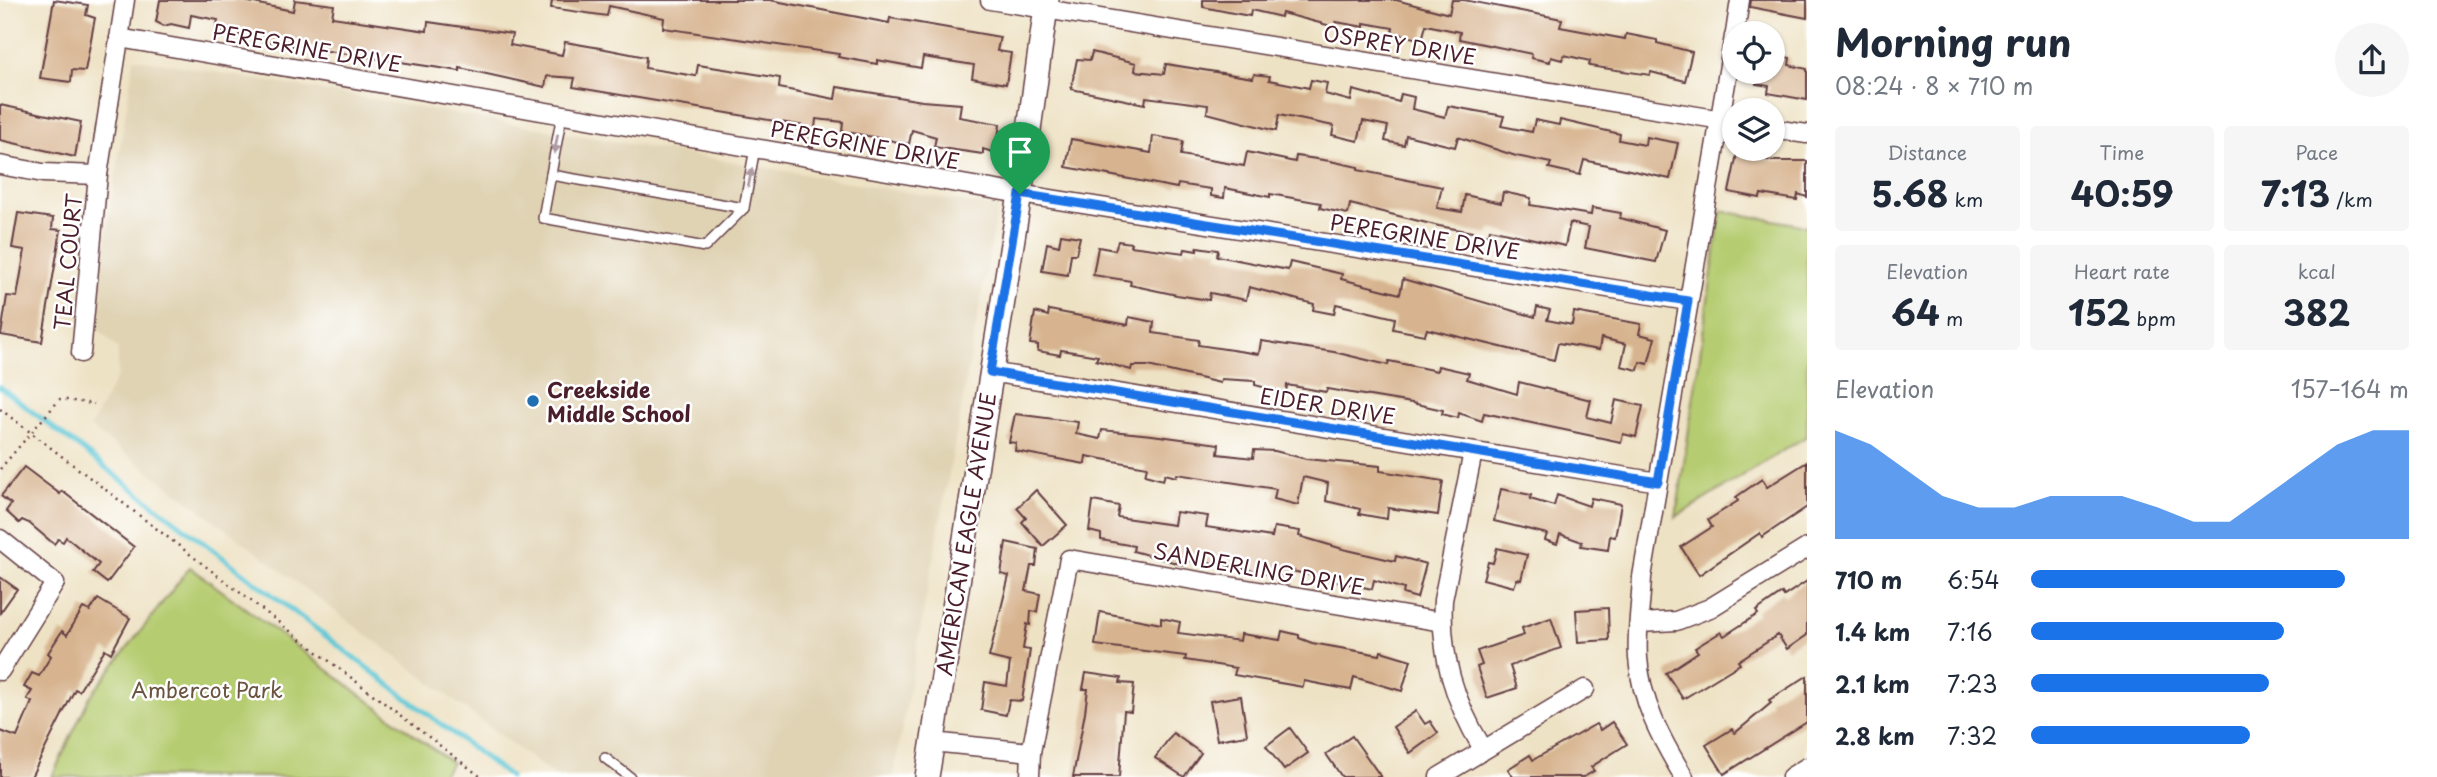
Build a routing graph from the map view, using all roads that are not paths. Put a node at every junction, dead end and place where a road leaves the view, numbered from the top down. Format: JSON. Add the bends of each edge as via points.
{"nodes":[{"id":1,"x":125,"y":0,"type":"edge"},
{"id":2,"x":990,"y":0,"type":"edge"},
{"id":3,"x":1740,"y":0,"type":"edge"},
{"id":4,"x":1046,"y":5,"type":"edge"},
{"id":5,"x":1737,"y":21,"type":"edge"},
{"id":6,"x":119,"y":38,"type":"junction"},
{"id":7,"x":562,"y":114,"type":"junction"},
{"id":8,"x":1722,"y":120,"type":"edge"},
{"id":9,"x":1785,"y":131,"type":"edge"},
{"id":10,"x":1807,"y":134,"type":"edge"},
{"id":11,"x":1722,"y":144,"type":"edge"},
{"id":12,"x":755,"y":148,"type":"junction"},
{"id":13,"x":0,"y":165,"type":"edge"},
{"id":14,"x":551,"y":174,"type":"junction"},
{"id":15,"x":98,"y":175,"type":"junction"},
{"id":16,"x":1020,"y":194,"type":"junction"},
{"id":17,"x":744,"y":208,"type":"junction"},
{"id":18,"x":1688,"y":301,"type":"junction"},
{"id":19,"x":81,"y":353,"type":"dead end"},
{"id":20,"x":990,"y":372,"type":"junction"},
{"id":21,"x":1473,"y":453,"type":"junction"},
{"id":22,"x":1658,"y":482,"type":"junction"},
{"id":23,"x":0,"y":539,"type":"edge"},
{"id":24,"x":1807,"y":548,"type":"edge"},
{"id":25,"x":1442,"y":622,"type":"junction"},
{"id":26,"x":1641,"y":623,"type":"junction"},
{"id":27,"x":0,"y":671,"type":"edge"},
{"id":28,"x":1585,"y":689,"type":"dead end"},
{"id":29,"x":932,"y":742,"type":"junction"},
{"id":30,"x":1483,"y":749,"type":"junction"},
{"id":31,"x":1031,"y":752,"type":"junction"},
{"id":32,"x":605,"y":758,"type":"dead end"},
{"id":33,"x":1807,"y":767,"type":"edge"},
{"id":34,"x":630,"y":777,"type":"edge"},
{"id":35,"x":927,"y":777,"type":"edge"},
{"id":36,"x":1030,"y":777,"type":"edge"},
{"id":37,"x":1439,"y":777,"type":"edge"},
{"id":38,"x":1684,"y":777,"type":"edge"},
{"id":39,"x":1791,"y":777,"type":"edge"}],
"edges":[{"from":1,"to":6,"type":"street","name":"TEAL COURT"},
{"from":2,"to":4,"type":"street","name":"OSPREY DRIVE"},
{"from":3,"to":5,"type":"street"},
{"from":4,"to":8,"type":"street","name":"OSPREY DRIVE"},
{"from":4,"to":16,"type":"street","name":"AMERICAN EAGLE AVENUE"},
{"from":6,"to":7,"type":"street","name":"PEREGRINE DRIVE"},
{"from":6,"to":15,"type":"street","name":"TEAL COURT"},
{"from":7,"to":12,"type":"street","name":"PEREGRINE DRIVE"},
{"from":7,"to":14,"type":"lane","one_way":true},
{"from":9,"to":10,"type":"street"},
{"from":11,"to":18,"type":"street"},
{"from":12,"to":16,"type":"street","name":"PEREGRINE DRIVE"},
{"from":17,"to":12,"type":"lane","one_way":true},
{"from":13,"to":15,"type":"street","via":[[43,173]]},
{"from":14,"to":17,"type":"lane"},
{"from":14,"to":17,"type":"lane","via":[[542,218],[705,247]]},
{"from":15,"to":19,"type":"street","name":"TEAL COURT"},
{"from":16,"to":18,"type":"street","name":"PEREGRINE DRIVE"},
{"from":16,"to":20,"type":"street","name":"AMERICAN EAGLE AVENUE"},
{"from":18,"to":22,"type":"street"},
{"from":20,"to":21,"type":"street","name":"EIDER DRIVE"},
{"from":20,"to":29,"type":"street","name":"AMERICAN EAGLE AVENUE"},
{"from":21,"to":22,"type":"street","name":"EIDER DRIVE"},
{"from":21,"to":25,"type":"street"},
{"from":22,"to":26,"type":"street","via":[[1642,577]]},
{"from":23,"to":27,"type":"street","via":[[55,583]]},
{"from":24,"to":26,"type":"street","via":[[1710,608],[1676,621]]},
{"from":25,"to":30,"type":"street","via":[[1451,687]]},
{"from":25,"to":31,"type":"street","name":"SANDERLING DRIVE","via":[[1069,559]]},
{"from":26,"to":38,"type":"street","via":[[1637,654],[1641,682],[1663,743]]},
{"from":28,"to":30,"type":"street"},
{"from":29,"to":31,"type":"street"},
{"from":29,"to":35,"type":"street","name":"AMERICAN EAGLE AVENUE"},
{"from":30,"to":37,"type":"street"},
{"from":31,"to":36,"type":"street"},
{"from":32,"to":34,"type":"lane"},
{"from":33,"to":39,"type":"street"}]}
